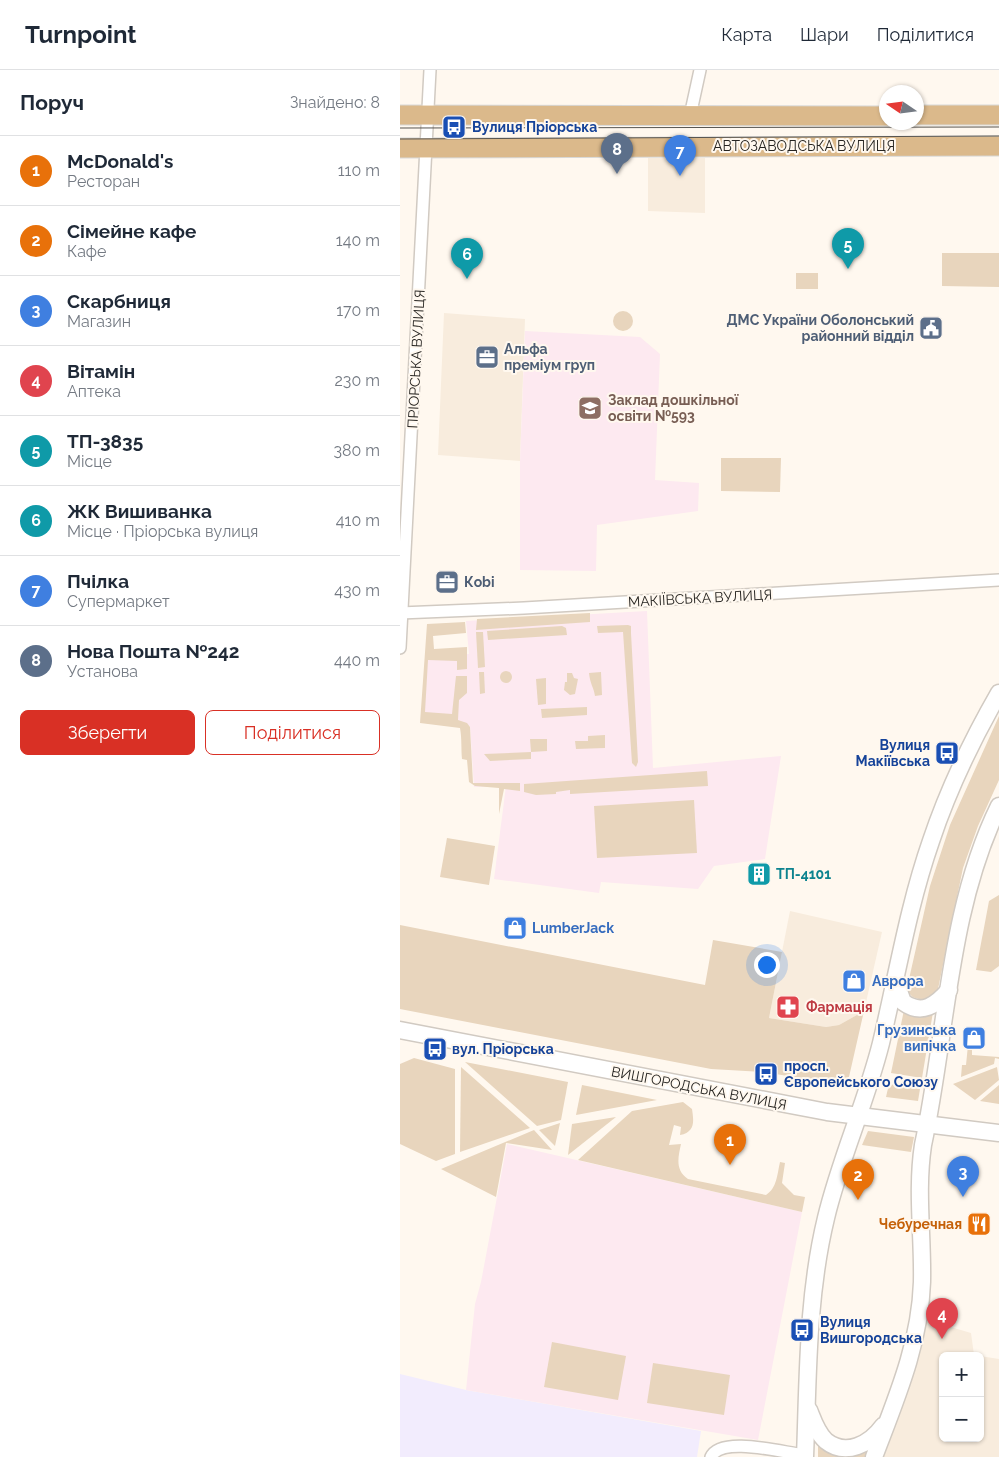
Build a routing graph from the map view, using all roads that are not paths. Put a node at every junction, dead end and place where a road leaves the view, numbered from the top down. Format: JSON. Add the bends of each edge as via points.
{"nodes":[{"id":1,"x":430,"y":70,"type":"edge"},
{"id":2,"x":700,"y":70,"type":"edge"},
{"id":3,"x":400,"y":115,"type":"edge"},
{"id":4,"x":427,"y":115,"type":"junction"},
{"id":5,"x":924,"y":115,"type":"edge"},
{"id":6,"x":999,"y":115,"type":"edge"},
{"id":7,"x":690,"y":116,"type":"junction"},
{"id":8,"x":879,"y":116,"type":"edge"},
{"id":9,"x":999,"y":146,"type":"edge"},
{"id":10,"x":400,"y":148,"type":"edge"},
{"id":11,"x":427,"y":148,"type":"junction"},
{"id":12,"x":999,"y":580,"type":"edge"},
{"id":13,"x":402,"y":613,"type":"edge"},
{"id":14,"x":400,"y":648,"type":"edge"},
{"id":15,"x":999,"y":693,"type":"edge"},
{"id":16,"x":999,"y":806,"type":"edge"},
{"id":17,"x":895,"y":979,"type":"junction"},
{"id":18,"x":949,"y":990,"type":"junction"},
{"id":19,"x":400,"y":1030,"type":"edge"},
{"id":20,"x":857,"y":1116,"type":"junction"},
{"id":21,"x":927,"y":1125,"type":"junction"},
{"id":22,"x":999,"y":1133,"type":"edge"},
{"id":23,"x":807,"y":1405,"type":"junction"},
{"id":24,"x":889,"y":1419,"type":"junction"},
{"id":25,"x":805,"y":1456,"type":"edge"},
{"id":26,"x":711,"y":1457,"type":"edge"},
{"id":27,"x":874,"y":1457,"type":"edge"}],
"edges":[{"from":1,"to":4,"type":"street","name":"ПРІОРСЬКА ВУЛИЦЯ"},
{"from":2,"to":7,"type":"street"},
{"from":3,"to":4,"type":"main road"},
{"from":4,"to":7,"type":"main road"},
{"from":4,"to":11,"type":"street","name":"ПРІОРСЬКА ВУЛИЦЯ"},
{"from":5,"to":6,"type":"main road"},
{"from":7,"to":8,"type":"main road"},
{"from":9,"to":11,"type":"main road","name":"АВТОЗАВОДСЬКА ВУЛИЦЯ"},
{"from":10,"to":11,"type":"main road","name":"АВТОЗАВОДСЬКА ВУЛИЦЯ"},
{"from":11,"to":13,"type":"street","name":"ПРІОРСЬКА ВУЛИЦЯ"},
{"from":12,"to":13,"type":"street","name":"МАКІЇВСЬКА ВУЛИЦЯ"},
{"from":13,"to":14,"type":"street","name":"ПРІОРСЬКА ВУЛИЦЯ"},
{"from":15,"to":17,"type":"main road","via":[[963,762],[931,841],[915,892]]},
{"from":16,"to":18,"type":"main road","via":[[973,872]]},
{"from":17,"to":18,"type":"main road","via":[[903,1002],[919,1009],[929,1008]]},
{"from":17,"to":20,"type":"main road","via":[[872,1076]]},
{"from":18,"to":21,"type":"main road"},
{"from":19,"to":20,"type":"main road","name":"ВИШГОРОДСЬКА ВУЛИЦЯ"},
{"from":20,"to":21,"type":"main road","name":"ВИШГОРОДСЬКА ВУЛИЦЯ"},
{"from":20,"to":23,"type":"main road","via":[[825,1220],[817,1266],[810,1324]]},
{"from":21,"to":22,"type":"main road","name":"ВИШГОРОДСЬКА ВУЛИЦЯ"},
{"from":21,"to":24,"type":"main road","via":[[919,1170],[920,1306],[910,1361]]},
{"from":23,"to":24,"type":"main road","via":[[826,1441],[840,1448],[854,1448],[869,1442]]},
{"from":23,"to":25,"type":"main road"},
{"from":24,"to":27,"type":"main road"},
{"from":25,"to":26,"type":"street","via":[[737,1445],[719,1449]]}]}
